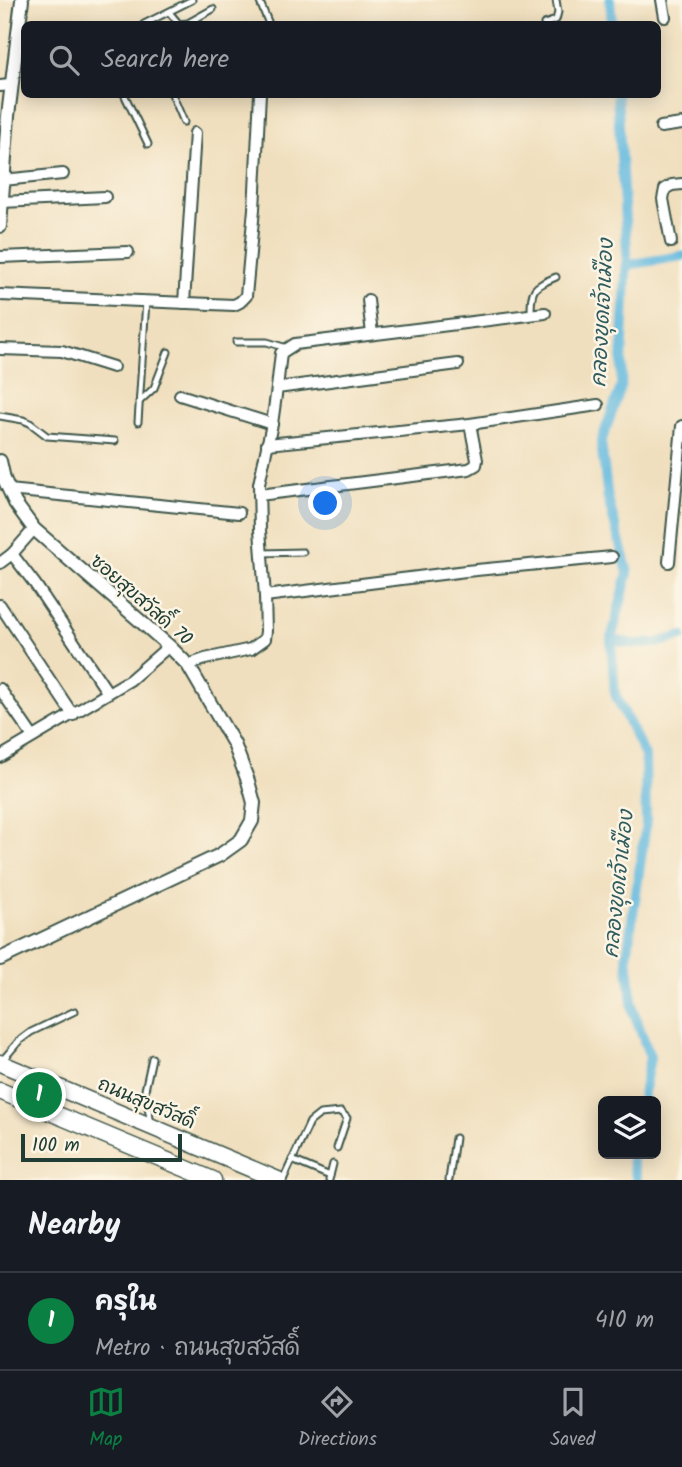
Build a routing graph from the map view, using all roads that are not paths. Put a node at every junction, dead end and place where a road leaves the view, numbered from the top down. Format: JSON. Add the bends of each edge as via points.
{"nodes":[{"id":1,"x":22,"y":0,"type":"edge"},
{"id":2,"x":192,"y":0,"type":"edge"},
{"id":3,"x":260,"y":0,"type":"edge"},
{"id":4,"x":556,"y":0,"type":"edge"},
{"id":5,"x":662,"y":0,"type":"edge"},
{"id":6,"x":213,"y":9,"type":"dead end"},
{"id":7,"x":169,"y":12,"type":"junction"},
{"id":8,"x":160,"y":16,"type":"junction"},
{"id":9,"x":665,"y":17,"type":"dead end"},
{"id":10,"x":150,"y":21,"type":"edge"},
{"id":11,"x":163,"y":21,"type":"edge"},
{"id":12,"x":176,"y":21,"type":"edge"},
{"id":13,"x":192,"y":21,"type":"edge"},
{"id":14,"x":268,"y":21,"type":"edge"},
{"id":15,"x":553,"y":21,"type":"edge"},
{"id":16,"x":12,"y":80,"type":"edge"},
{"id":17,"x":126,"y":98,"type":"edge"},
{"id":18,"x":174,"y":98,"type":"edge"},
{"id":19,"x":260,"y":98,"type":"edge"},
{"id":20,"x":184,"y":122,"type":"dead end"},
{"id":21,"x":682,"y":124,"type":"edge"},
{"id":22,"x":661,"y":127,"type":"dead end"},
{"id":23,"x":3,"y":130,"type":"edge"},
{"id":24,"x":195,"y":133,"type":"dead end"},
{"id":25,"x":148,"y":144,"type":"dead end"},
{"id":26,"x":63,"y":174,"type":"dead end"},
{"id":27,"x":3,"y":180,"type":"junction"},
{"id":28,"x":682,"y":184,"type":"edge"},
{"id":29,"x":105,"y":197,"type":"dead end"},
{"id":30,"x":2,"y":202,"type":"junction"},
{"id":31,"x":0,"y":216,"type":"edge"},
{"id":32,"x":0,"y":226,"type":"edge"},
{"id":33,"x":671,"y":242,"type":"dead end"},
{"id":34,"x":128,"y":252,"type":"dead end"},
{"id":35,"x":0,"y":257,"type":"edge"},
{"id":36,"x":556,"y":277,"type":"dead end"},
{"id":37,"x":0,"y":295,"type":"edge"},
{"id":38,"x":368,"y":300,"type":"dead end"},
{"id":39,"x":146,"y":301,"type":"junction"},
{"id":40,"x":184,"y":303,"type":"junction"},
{"id":41,"x":531,"y":313,"type":"junction"},
{"id":42,"x":545,"y":313,"type":"dead end"},
{"id":43,"x":372,"y":334,"type":"junction"},
{"id":44,"x":236,"y":342,"type":"dead end"},
{"id":45,"x":287,"y":348,"type":"junction"},
{"id":46,"x":0,"y":349,"type":"edge"},
{"id":47,"x":168,"y":352,"type":"dead end"},
{"id":48,"x":458,"y":364,"type":"dead end"},
{"id":49,"x":113,"y":367,"type":"dead end"},
{"id":50,"x":277,"y":388,"type":"junction"},
{"id":51,"x":180,"y":395,"type":"dead end"},
{"id":52,"x":139,"y":402,"type":"junction"},
{"id":53,"x":598,"y":405,"type":"dead end"},
{"id":54,"x":0,"y":416,"type":"edge"},
{"id":55,"x":138,"y":422,"type":"dead end"},
{"id":56,"x":272,"y":424,"type":"junction"},
{"id":57,"x":470,"y":424,"type":"junction"},
{"id":58,"x":682,"y":426,"type":"edge"},
{"id":59,"x":681,"y":439,"type":"edge"},
{"id":60,"x":115,"y":441,"type":"dead end"},
{"id":61,"x":267,"y":444,"type":"junction"},
{"id":62,"x":0,"y":461,"type":"edge"},
{"id":63,"x":680,"y":470,"type":"edge"},
{"id":64,"x":9,"y":490,"type":"junction"},
{"id":65,"x":259,"y":495,"type":"junction"},
{"id":66,"x":679,"y":498,"type":"edge"},
{"id":67,"x":239,"y":513,"type":"dead end"},
{"id":68,"x":34,"y":529,"type":"junction"},
{"id":69,"x":303,"y":552,"type":"dead end"},
{"id":70,"x":262,"y":553,"type":"junction"},
{"id":71,"x":12,"y":554,"type":"junction"},
{"id":72,"x":612,"y":557,"type":"dead end"},
{"id":73,"x":669,"y":562,"type":"dead end"},
{"id":74,"x":0,"y":563,"type":"edge"},
{"id":75,"x":265,"y":596,"type":"junction"},
{"id":76,"x":0,"y":605,"type":"edge"},
{"id":77,"x":169,"y":646,"type":"junction"},
{"id":78,"x":188,"y":665,"type":"junction"},
{"id":79,"x":0,"y":689,"type":"edge"},
{"id":80,"x":108,"y":693,"type":"junction"},
{"id":81,"x":73,"y":715,"type":"junction"},
{"id":82,"x":33,"y":737,"type":"junction"},
{"id":83,"x":0,"y":757,"type":"edge"},
{"id":84,"x":0,"y":958,"type":"edge"},
{"id":85,"x":75,"y":1011,"type":"dead end"},
{"id":86,"x":152,"y":1058,"type":"dead end"},
{"id":87,"x":0,"y":1063,"type":"edge"},
{"id":88,"x":0,"y":1091,"type":"edge"},
{"id":89,"x":152,"y":1127,"type":"junction"},
{"id":90,"x":455,"y":1138,"type":"dead end"},
{"id":91,"x":337,"y":1148,"type":"dead end"},
{"id":92,"x":292,"y":1160,"type":"junction"},
{"id":93,"x":333,"y":1164,"type":"dead end"},
{"id":94,"x":329,"y":1178,"type":"edge"},
{"id":95,"x":213,"y":1180,"type":"edge"},
{"id":96,"x":281,"y":1180,"type":"edge"},
{"id":97,"x":449,"y":1180,"type":"edge"}],
"edges":[{"from":1,"to":16,"type":"street"},
{"from":2,"to":7,"type":"lane"},
{"from":3,"to":14,"type":"lane"},
{"from":4,"to":15,"type":"lane","via":[[558,12]]},
{"from":5,"to":9,"type":"street"},
{"from":6,"to":13,"type":"lane"},
{"from":7,"to":8,"type":"lane"},
{"from":7,"to":12,"type":"lane"},
{"from":8,"to":10,"type":"lane"},
{"from":8,"to":11,"type":"lane"},
{"from":16,"to":23,"type":"street"},
{"from":17,"to":25,"type":"lane"},
{"from":18,"to":20,"type":"lane"},
{"from":19,"to":40,"type":"street","via":[[246,296],[234,304]]},
{"from":21,"to":22,"type":"street"},
{"from":23,"to":27,"type":"street"},
{"from":24,"to":40,"type":"street"},
{"from":26,"to":27,"type":"street"},
{"from":27,"to":30,"type":"street"},
{"from":28,"to":33,"type":"street","via":[[666,189],[663,199]]},
{"from":29,"to":30,"type":"street"},
{"from":30,"to":31,"type":"street"},
{"from":31,"to":32,"type":"street"},
{"from":34,"to":35,"type":"street"},
{"from":36,"to":41,"type":"lane","via":[[534,290]]},
{"from":37,"to":39,"type":"street"},
{"from":38,"to":43,"type":"street"},
{"from":39,"to":40,"type":"street"},
{"from":39,"to":52,"type":"lane"},
{"from":41,"to":42,"type":"street"},
{"from":41,"to":43,"type":"street"},
{"from":43,"to":45,"type":"street"},
{"from":44,"to":45,"type":"lane","via":[[268,342]]},
{"from":45,"to":50,"type":"street","via":[[281,353]]},
{"from":46,"to":49,"type":"street","via":[[62,351]]},
{"from":47,"to":52,"type":"lane","via":[[154,388]]},
{"from":48,"to":50,"type":"street"},
{"from":50,"to":56,"type":"street"},
{"from":51,"to":56,"type":"street"},
{"from":52,"to":55,"type":"lane"},
{"from":53,"to":57,"type":"street"},
{"from":54,"to":60,"type":"lane","via":[[23,420],[47,436]]},
{"from":56,"to":61,"type":"street"},
{"from":57,"to":61,"type":"street"},
{"from":57,"to":65,"type":"street","via":[[477,460],[469,469]]},
{"from":58,"to":59,"type":"street"},
{"from":59,"to":63,"type":"street"},
{"from":61,"to":65,"type":"street"},
{"from":62,"to":64,"type":"street","name":"ซอยสุขสวัสดิ์ 70"},
{"from":63,"to":66,"type":"street"},
{"from":64,"to":67,"type":"street"},
{"from":64,"to":68,"type":"street","name":"ซอยสุขสวัสดิ์ 70"},
{"from":65,"to":70,"type":"street"},
{"from":66,"to":73,"type":"street"},
{"from":68,"to":71,"type":"street"},
{"from":68,"to":77,"type":"street","name":"ซอยสุขสวัสดิ์ 70"},
{"from":69,"to":70,"type":"lane"},
{"from":70,"to":75,"type":"street"},
{"from":71,"to":74,"type":"street"},
{"from":71,"to":80,"type":"street"},
{"from":72,"to":75,"type":"street"},
{"from":75,"to":78,"type":"street","via":[[267,631],[258,646]]},
{"from":76,"to":81,"type":"street"},
{"from":77,"to":78,"type":"street","name":"ซอยสุขสวัสดิ์ 70"},
{"from":77,"to":80,"type":"street"},
{"from":78,"to":84,"type":"street","name":"ซอยสุขสวัสดิ์ 70","via":[[234,744],[248,781],[254,803],[252,821],[241,840],[220,855]]},
{"from":79,"to":82,"type":"street"},
{"from":80,"to":81,"type":"street"},
{"from":81,"to":82,"type":"street"},
{"from":82,"to":83,"type":"street"},
{"from":85,"to":87,"type":"lane","via":[[31,1032]]},
{"from":86,"to":89,"type":"lane","via":[[145,1090]]},
{"from":87,"to":89,"type":"main road","name":"ถนนสุขสวัสดิ์"},
{"from":88,"to":95,"type":"main road"},
{"from":89,"to":96,"type":"main road","name":"ถนนสุขสวัสดิ์"},
{"from":90,"to":97,"type":"lane"},
{"from":91,"to":92,"type":"lane","via":[[347,1118],[341,1112],[320,1114],[310,1122]]},
{"from":92,"to":94,"type":"lane"},
{"from":92,"to":96,"type":"lane"},
{"from":93,"to":94,"type":"lane"}]}
